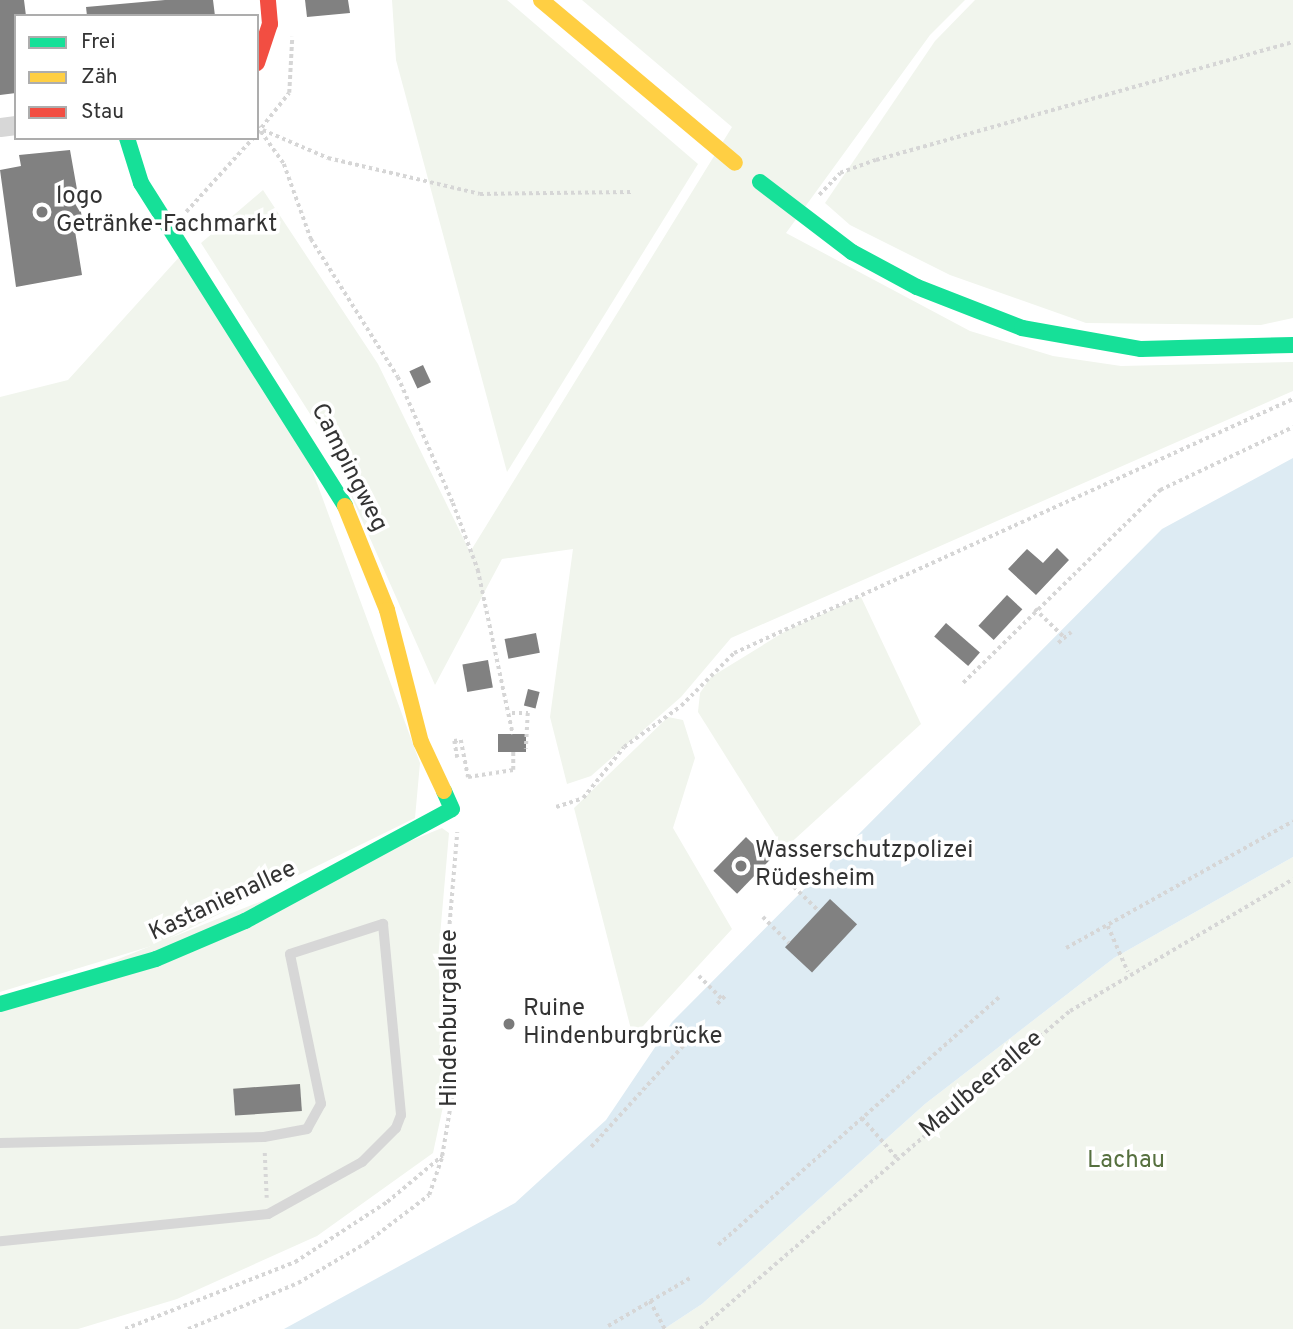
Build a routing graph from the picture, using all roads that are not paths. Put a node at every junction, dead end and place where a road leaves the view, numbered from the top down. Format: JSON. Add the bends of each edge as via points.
{"nodes":[{"id":1,"x":268,"y":0,"type":"edge"},
{"id":2,"x":541,"y":0,"type":"edge"},
{"id":3,"x":259,"y":57,"type":"edge"},
{"id":4,"x":128,"y":140,"type":"edge"},
{"id":5,"x":735,"y":163,"type":"dead end"},
{"id":6,"x":760,"y":183,"type":"dead end"},
{"id":7,"x":1293,"y":345,"type":"edge"},
{"id":8,"x":452,"y":809,"type":"joint"},
{"id":9,"x":0,"y":1004,"type":"edge"},
{"id":10,"x":0,"y":1143,"type":"edge"},
{"id":11,"x":0,"y":1241,"type":"edge"}],
"edges":[{"from":1,"to":3,"type":"street","via":[[270,24]]},
{"from":2,"to":5,"type":"street"},
{"from":4,"to":8,"type":"street","name":"Campingweg","via":[[141,183],[336,484],[387,610],[421,742]]},
{"from":6,"to":7,"type":"street","via":[[805,218],[917,287],[1022,328],[1141,349]]},
{"from":8,"to":9,"type":"street","name":"Kastanienallee","via":[[245,921],[156,959]]},
{"from":10,"to":11,"type":"lane","via":[[264,1137],[307,1129],[321,1104],[290,954],[383,924],[400,1096],[396,1128],[362,1163],[268,1214]]}]}
